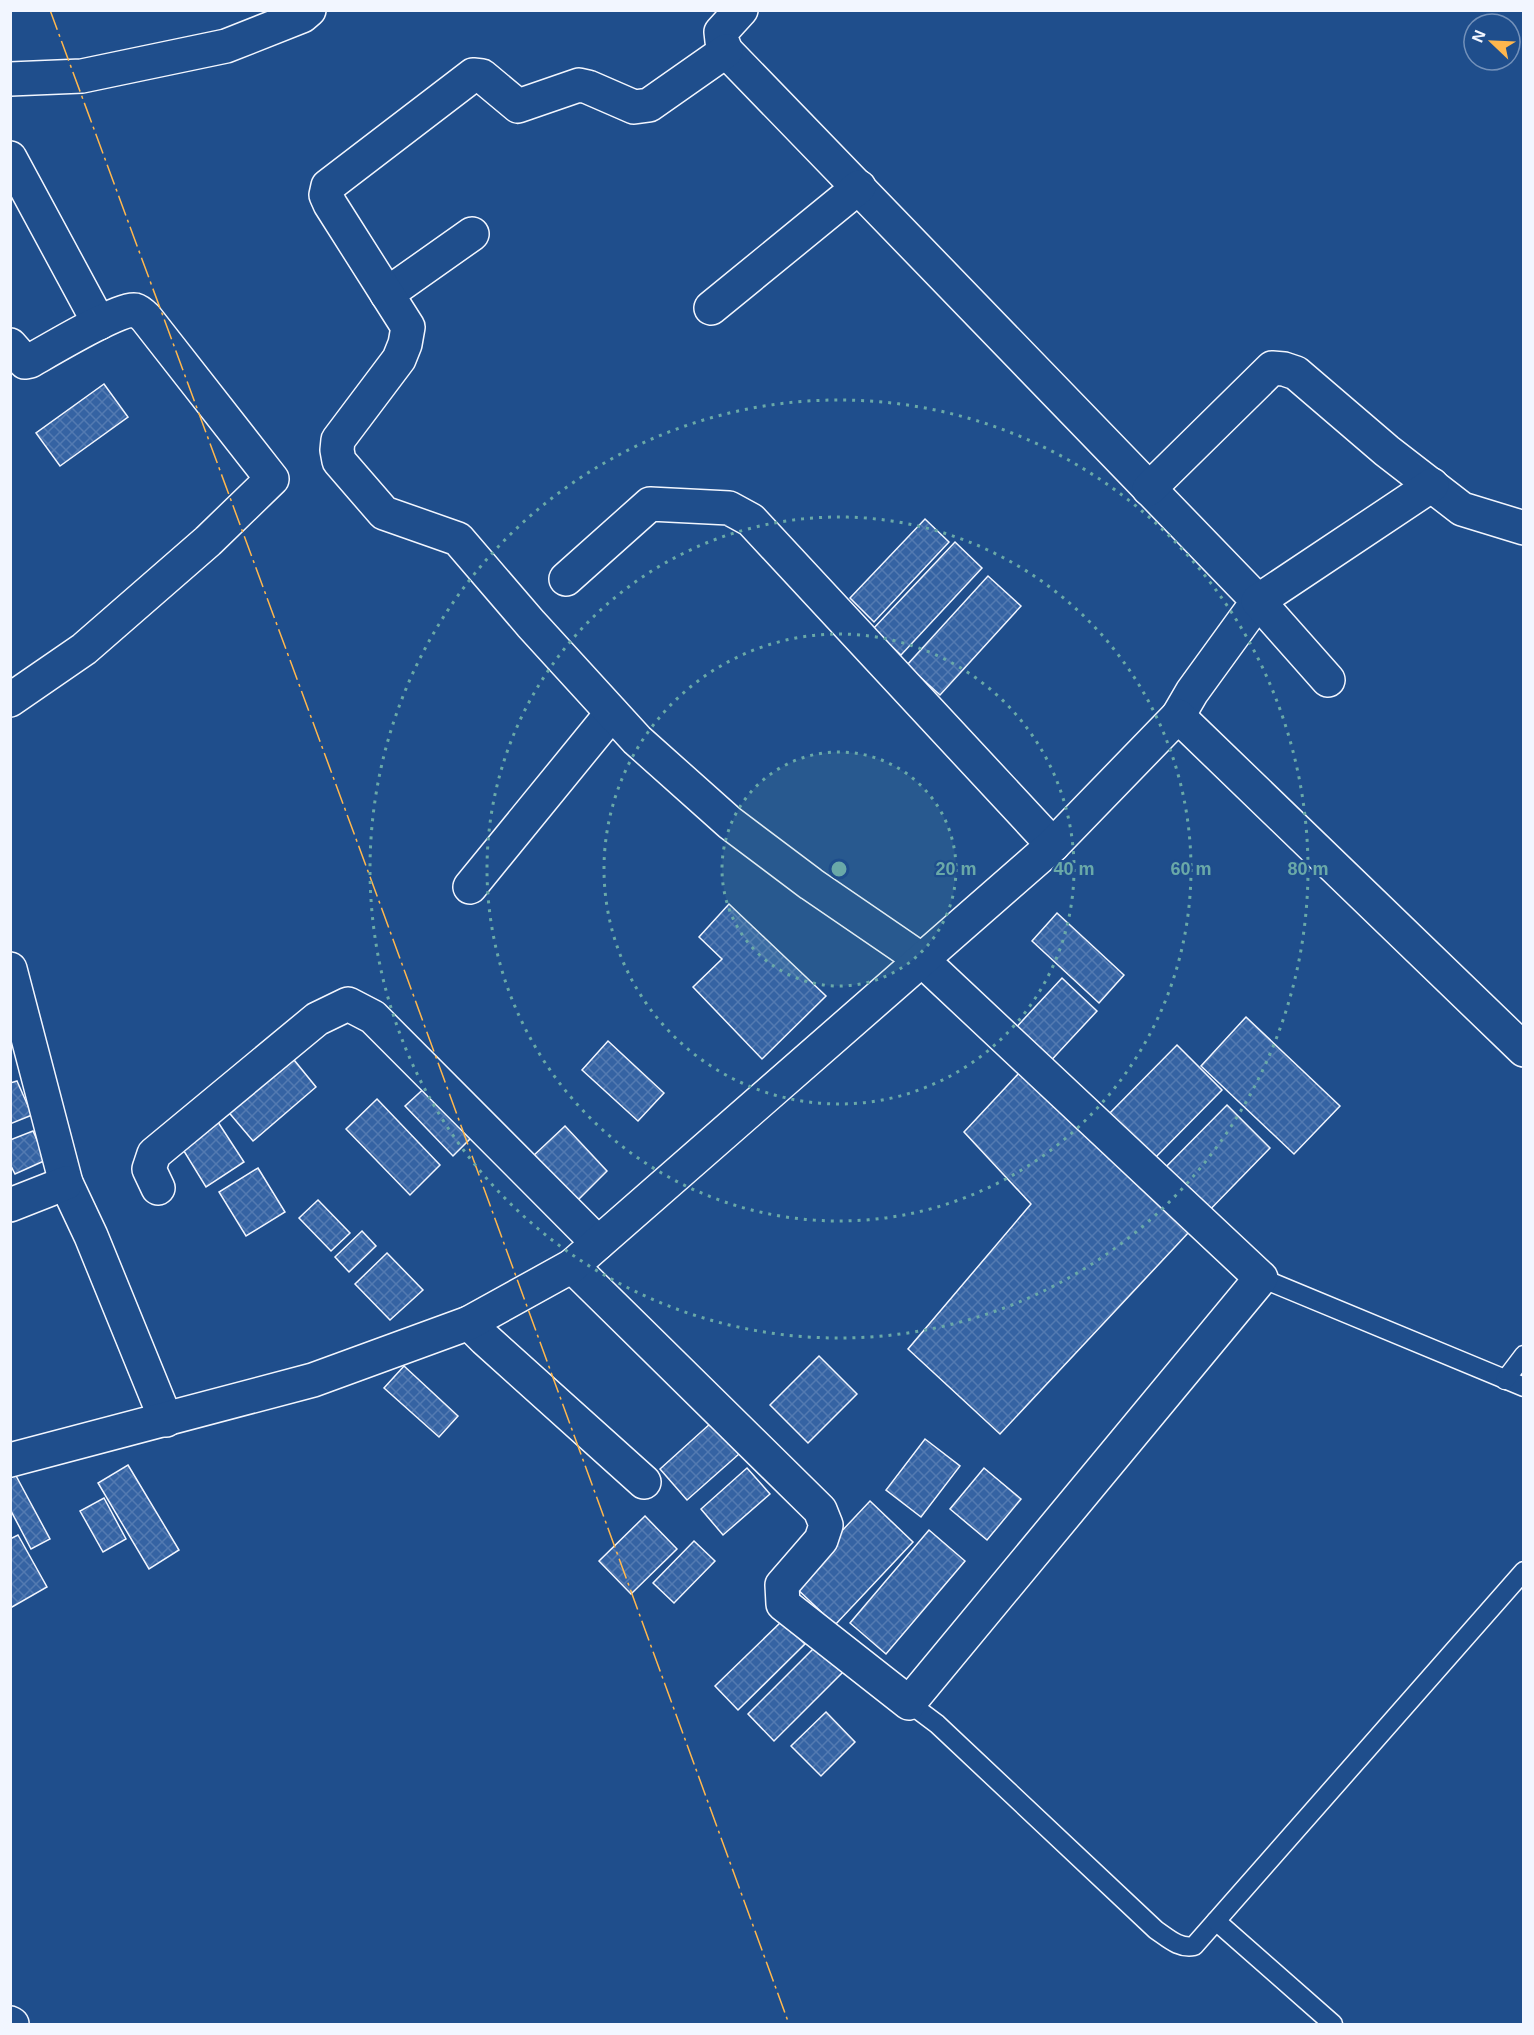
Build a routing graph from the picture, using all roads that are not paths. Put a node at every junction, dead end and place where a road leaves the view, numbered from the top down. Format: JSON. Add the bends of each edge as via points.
{"nodes":[{"id":1,"x":309,"y":10,"type":"edge"},
{"id":2,"x":741,"y":10,"type":"edge"},
{"id":3,"x":726,"y":51,"type":"junction"},
{"id":4,"x":10,"y":79,"type":"edge"},
{"id":5,"x":10,"y":158,"type":"edge"},
{"id":6,"x":859,"y":187,"type":"junction"},
{"id":7,"x":472,"y":234,"type":"dead end"},
{"id":8,"x":387,"y":294,"type":"junction"},
{"id":9,"x":711,"y":308,"type":"dead end"},
{"id":10,"x":99,"y":322,"type":"junction"},
{"id":11,"x":10,"y":345,"type":"edge"},
{"id":12,"x":1432,"y":485,"type":"junction"},
{"id":13,"x":1149,"y":489,"type":"junction"},
{"id":14,"x":1524,"y":528,"type":"edge"},
{"id":15,"x":566,"y":579,"type":"dead end"},
{"id":16,"x":1258,"y":601,"type":"junction"},
{"id":17,"x":1328,"y":680,"type":"dead end"},
{"id":18,"x":10,"y":700,"type":"edge"},
{"id":19,"x":612,"y":713,"type":"junction"},
{"id":20,"x":1178,"y":716,"type":"junction"},
{"id":21,"x":1053,"y":845,"type":"junction"},
{"id":22,"x":470,"y":887,"type":"dead end"},
{"id":23,"x":922,"y":960,"type":"junction"},
{"id":24,"x":10,"y":969,"type":"edge"},
{"id":25,"x":1521,"y":1042,"type":"edge"},
{"id":26,"x":20,"y":1045,"type":"edge"},
{"id":27,"x":66,"y":1183,"type":"junction"},
{"id":28,"x":158,"y":1188,"type":"dead end"},
{"id":29,"x":10,"y":1204,"type":"edge"},
{"id":30,"x":598,"y":1244,"type":"junction"},
{"id":31,"x":572,"y":1266,"type":"junction"},
{"id":32,"x":1261,"y":1278,"type":"junction"},
{"id":33,"x":469,"y":1323,"type":"junction"},
{"id":34,"x":1524,"y":1355,"type":"edge"},
{"id":35,"x":1505,"y":1380,"type":"junction"},
{"id":36,"x":1524,"y":1387,"type":"edge"},
{"id":37,"x":166,"y":1420,"type":"junction"},
{"id":38,"x":10,"y":1460,"type":"edge"},
{"id":39,"x":644,"y":1482,"type":"dead end"},
{"id":40,"x":1524,"y":1571,"type":"edge"},
{"id":41,"x":909,"y":1702,"type":"junction"},
{"id":42,"x":1216,"y":1921,"type":"junction"},
{"id":43,"x":1333,"y":2025,"type":"edge"}],
"edges":[{"from":1,"to":4,"type":"street","via":[[226,46],[82,76]]},
{"from":2,"to":3,"type":"street","via":[[721,32]]},
{"from":3,"to":6,"type":"street"},
{"from":3,"to":8,"type":"street","via":[[641,107],[579,85],[518,106],[482,76],[473,75],[327,188],[330,204]]},
{"from":5,"to":10,"type":"street"},
{"from":6,"to":9,"type":"street"},
{"from":6,"to":13,"type":"street"},
{"from":7,"to":8,"type":"street"},
{"from":8,"to":19,"type":"street","via":[[408,327],[405,344],[399,359],[338,440],[339,461],[384,513],[458,539]]},
{"from":10,"to":11,"type":"street","via":[[30,361],[25,362]]},
{"from":10,"to":18,"type":"street","via":[[131,309],[143,315],[272,479],[208,541],[84,649]]},
{"from":12,"to":13,"type":"street","via":[[1296,373],[1272,368]]},
{"from":12,"to":14,"type":"street","via":[[1462,509]]},
{"from":12,"to":16,"type":"street"},
{"from":13,"to":16,"type":"street"},
{"from":15,"to":21,"type":"street","via":[[650,504],[729,508],[750,520]]},
{"from":16,"to":17,"type":"street"},
{"from":16,"to":20,"type":"street"},
{"from":19,"to":22,"type":"street"},
{"from":19,"to":23,"type":"street","via":[[730,823]]},
{"from":20,"to":21,"type":"street"},
{"from":20,"to":25,"type":"street"},
{"from":21,"to":23,"type":"street"},
{"from":23,"to":30,"type":"street"},
{"from":23,"to":32,"type":"street"},
{"from":24,"to":26,"type":"street"},
{"from":26,"to":27,"type":"street"},
{"from":27,"to":29,"type":"street"},
{"from":27,"to":37,"type":"street"},
{"from":28,"to":30,"type":"street","via":[[149,1170],[154,1154],[317,1019],[348,1004],[373,1017]]},
{"from":30,"to":31,"type":"street"},
{"from":31,"to":33,"type":"street"},
{"from":31,"to":41,"type":"street","via":[[820,1510],[826,1525],[821,1540],[782,1586],[783,1604]]},
{"from":32,"to":35,"type":"lane"},
{"from":32,"to":41,"type":"street"},
{"from":33,"to":37,"type":"street","via":[[313,1380]]},
{"from":33,"to":39,"type":"street"},
{"from":34,"to":35,"type":"lane"},
{"from":35,"to":36,"type":"lane"},
{"from":37,"to":38,"type":"street"},
{"from":40,"to":42,"type":"lane"},
{"from":41,"to":42,"type":"lane","via":[[1156,1930],[1182,1946],[1194,1946]]},
{"from":42,"to":43,"type":"lane"}]}
